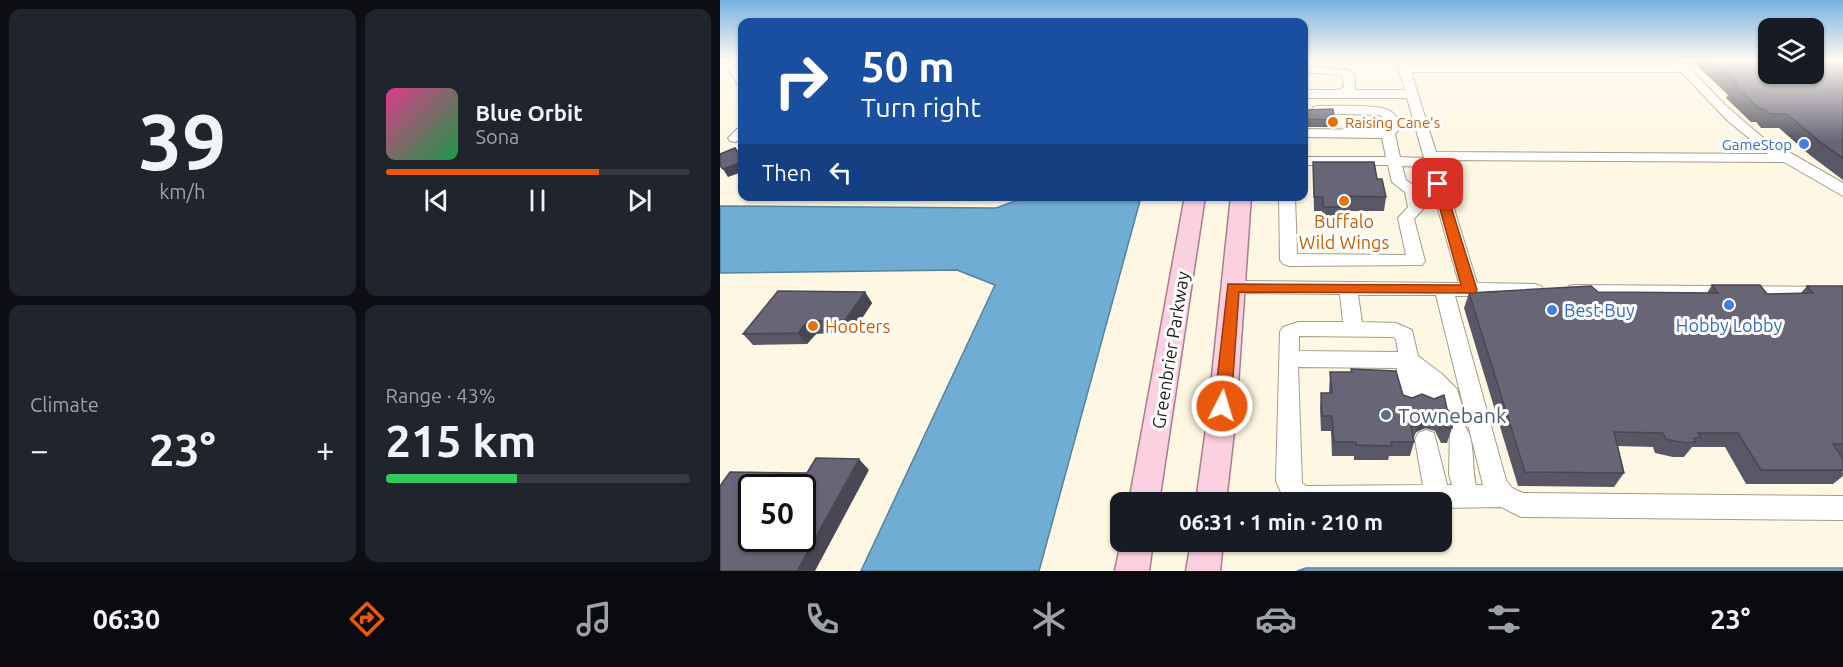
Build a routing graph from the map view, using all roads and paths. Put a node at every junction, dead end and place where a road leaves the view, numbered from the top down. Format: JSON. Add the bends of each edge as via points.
{"nodes":[{"id":1,"x":1350,"y":88,"type":"edge"},
{"id":2,"x":1410,"y":88,"type":"edge"},
{"id":3,"x":1704,"y":88,"type":"edge"},
{"id":4,"x":1308,"y":94,"type":"edge"},
{"id":5,"x":1338,"y":94,"type":"junction"},
{"id":6,"x":1412,"y":94,"type":"junction"},
{"id":7,"x":1310,"y":110,"type":"edge"},
{"id":8,"x":1308,"y":133,"type":"edge"},
{"id":9,"x":1389,"y":139,"type":"junction"},
{"id":10,"x":1308,"y":145,"type":"edge"},
{"id":11,"x":1787,"y":158,"type":"junction"},
{"id":12,"x":1431,"y":160,"type":"junction"},
{"id":13,"x":1308,"y":161,"type":"edge"},
{"id":14,"x":1394,"y":161,"type":"junction"},
{"id":15,"x":1843,"y":191,"type":"edge"},
{"id":16,"x":1194,"y":201,"type":"edge"},
{"id":17,"x":1240,"y":201,"type":"edge"},
{"id":18,"x":1287,"y":201,"type":"edge"},
{"id":19,"x":1350,"y":261,"type":"junction"},
{"id":20,"x":1233,"y":287,"type":"junction"},
{"id":21,"x":1351,"y":289,"type":"junction"},
{"id":22,"x":1444,"y":290,"type":"junction"},
{"id":23,"x":1470,"y":290,"type":"junction"},
{"id":24,"x":1843,"y":293,"type":"edge"},
{"id":25,"x":1353,"y":329,"type":"junction"},
{"id":26,"x":1288,"y":359,"type":"junction"},
{"id":27,"x":1409,"y":360,"type":"junction"},
{"id":28,"x":1418,"y":402,"type":"tunnel mouth"},
{"id":29,"x":1438,"y":435,"type":"junction"},
{"id":30,"x":1146,"y":492,"type":"edge"},
{"id":31,"x":1212,"y":492,"type":"edge"},
{"id":32,"x":1295,"y":492,"type":"edge"},
{"id":33,"x":1444,"y":492,"type":"edge"},
{"id":34,"x":1448,"y":492,"type":"edge"},
{"id":35,"x":1503,"y":496,"type":"junction"},
{"id":36,"x":1452,"y":497,"type":"edge"},
{"id":37,"x":1843,"y":508,"type":"edge"},
{"id":38,"x":1135,"y":552,"type":"edge"},
{"id":39,"x":1206,"y":552,"type":"edge"},
{"id":40,"x":1132,"y":571,"type":"edge"},
{"id":41,"x":1203,"y":571,"type":"edge"}],
"edges":[{"from":1,"to":5,"type":"street"},
{"from":2,"to":6,"type":"street"},
{"from":3,"to":11,"type":"street","via":[[1767,147]]},
{"from":4,"to":5,"type":"street"},
{"from":5,"to":6,"type":"street"},
{"from":6,"to":12,"type":"street"},
{"from":7,"to":9,"type":"street","via":[[1386,112],[1394,127]]},
{"from":8,"to":9,"type":"street"},
{"from":9,"to":10,"type":"street"},
{"from":9,"to":14,"type":"street"},
{"from":11,"to":12,"type":"street"},
{"from":11,"to":15,"type":"street"},
{"from":12,"to":14,"type":"street"},
{"from":12,"to":23,"type":"street"},
{"from":13,"to":14,"type":"street"},
{"from":14,"to":19,"type":"street","via":[[1399,182],[1412,190],[1416,208],[1406,218],[1416,261]]},
{"from":16,"to":30,"type":"main road","name":"Greenbrier Parkway"},
{"from":17,"to":20,"type":"main road"},
{"from":18,"to":19,"type":"street","via":[[1289,260]]},
{"from":19,"to":21,"type":"street"},
{"from":20,"to":21,"type":"street"},
{"from":20,"to":31,"type":"main road"},
{"from":21,"to":22,"type":"street"},
{"from":21,"to":25,"type":"street"},
{"from":22,"to":23,"type":"street"},
{"from":22,"to":35,"type":"street","via":[[1495,485]]},
{"from":23,"to":24,"type":"street"},
{"from":25,"to":26,"type":"street","via":[[1290,332]]},
{"from":25,"to":27,"type":"street","via":[[1396,330],[1405,335]]},
{"from":26,"to":27,"type":"street"},
{"from":26,"to":32,"type":"street","via":[[1287,481]]},
{"from":27,"to":28,"type":"street","via":[[1405,384]]},
{"from":27,"to":29,"type":"street","via":[[1449,395]]},
{"from":29,"to":33,"type":"street"},
{"from":29,"to":34,"type":"street","via":[[1461,474]]},
{"from":35,"to":36,"type":"street"},
{"from":35,"to":37,"type":"street","via":[[1521,505]]},
{"from":38,"to":40,"type":"main road"},
{"from":39,"to":41,"type":"main road"}]}
